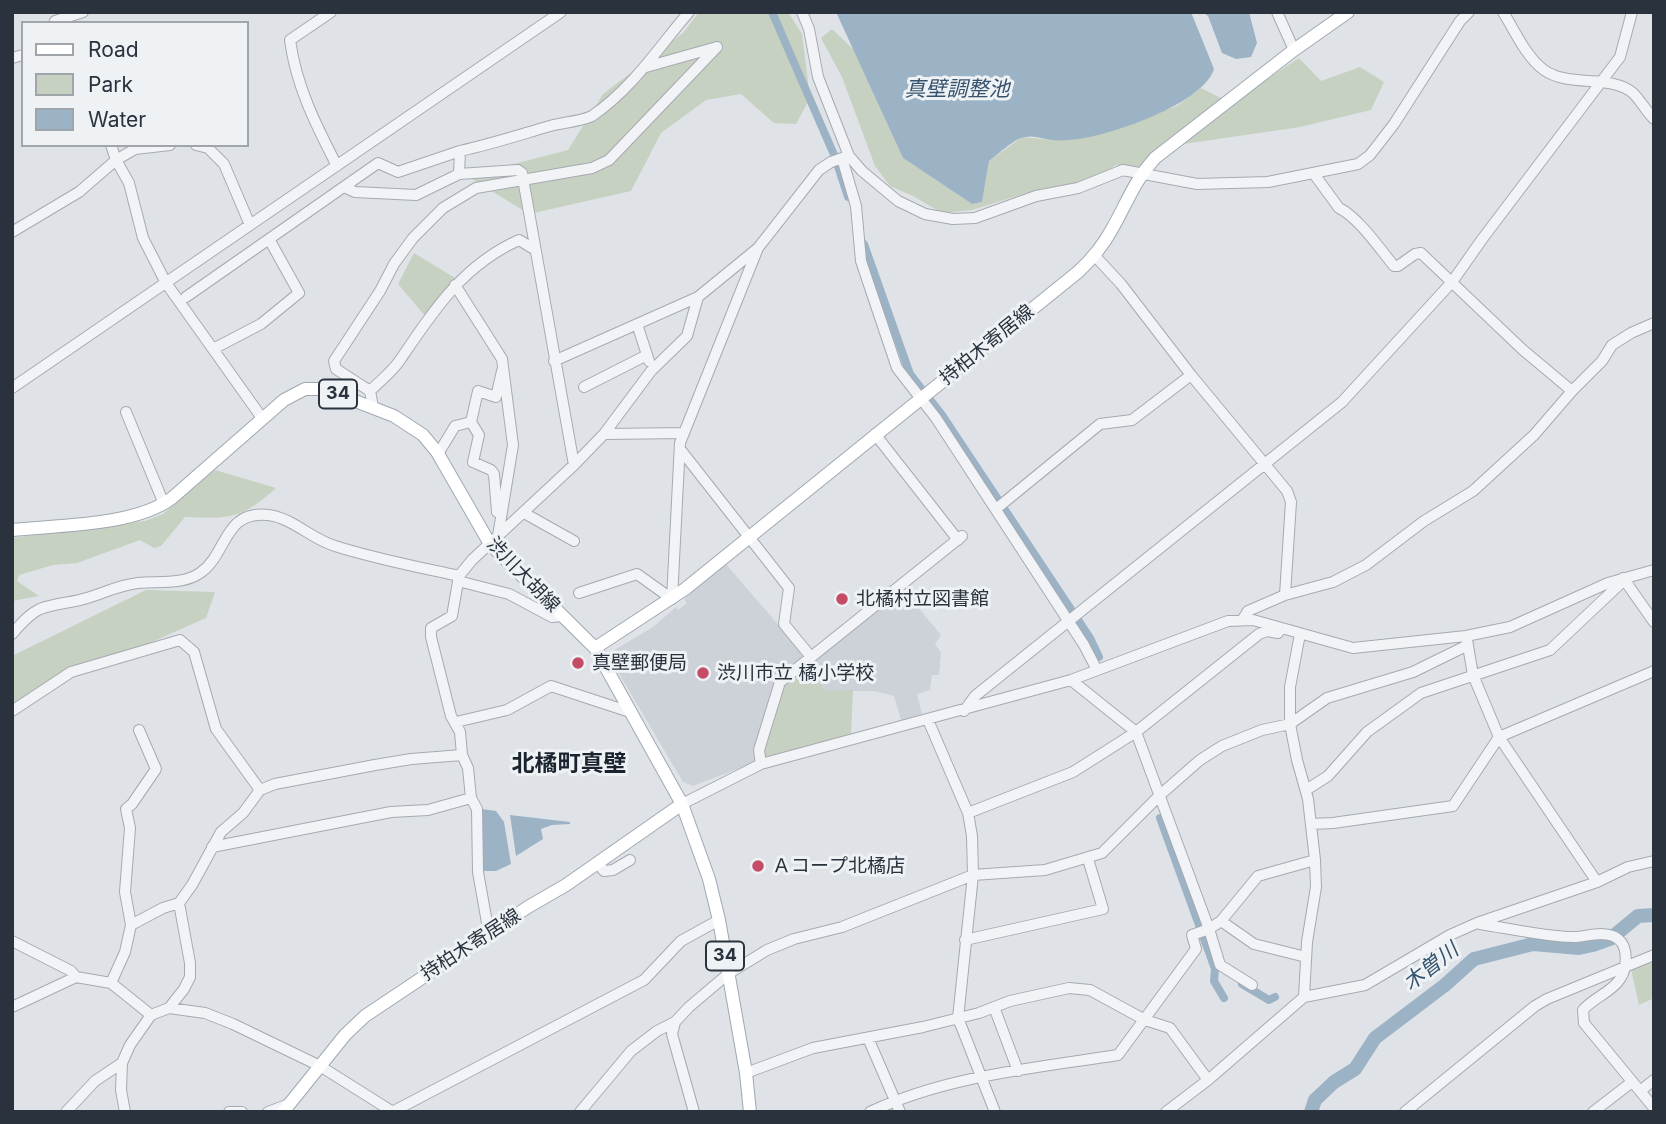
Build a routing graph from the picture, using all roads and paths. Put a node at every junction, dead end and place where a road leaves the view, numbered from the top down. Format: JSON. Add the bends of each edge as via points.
{"nodes":[{"id":1,"x":83,"y":12,"type":"edge"},
{"id":2,"x":331,"y":12,"type":"edge"},
{"id":3,"x":561,"y":12,"type":"edge"},
{"id":4,"x":689,"y":12,"type":"edge"},
{"id":5,"x":802,"y":12,"type":"edge"},
{"id":6,"x":1277,"y":12,"type":"edge"},
{"id":7,"x":1348,"y":12,"type":"edge"},
{"id":8,"x":1469,"y":12,"type":"edge"},
{"id":9,"x":1503,"y":12,"type":"edge"},
{"id":10,"x":1632,"y":12,"type":"edge"},
{"id":11,"x":54,"y":19,"type":"edge"},
{"id":12,"x":1294,"y":50,"type":"junction"},
{"id":13,"x":646,"y":66,"type":"junction"},
{"id":14,"x":1602,"y":81,"type":"junction"},
{"id":15,"x":1654,"y":119,"type":"edge"},
{"id":16,"x":112,"y":147,"type":"edge"},
{"id":17,"x":152,"y":147,"type":"edge"},
{"id":18,"x":204,"y":147,"type":"edge"},
{"id":19,"x":460,"y":151,"type":"junction"},
{"id":20,"x":840,"y":159,"type":"junction"},
{"id":21,"x":116,"y":160,"type":"junction"},
{"id":22,"x":337,"y":166,"type":"junction"},
{"id":23,"x":459,"y":174,"type":"junction"},
{"id":24,"x":1140,"y":174,"type":"junction"},
{"id":25,"x":1314,"y":174,"type":"junction"},
{"id":26,"x":524,"y":178,"type":"junction"},
{"id":27,"x":344,"y":187,"type":"junction"},
{"id":28,"x":250,"y":226,"type":"junction"},
{"id":29,"x":12,"y":232,"type":"edge"},
{"id":30,"x":269,"y":239,"type":"junction"},
{"id":31,"x":758,"y":248,"type":"junction"},
{"id":32,"x":534,"y":249,"type":"junction"},
{"id":33,"x":1095,"y":256,"type":"junction"},
{"id":34,"x":1452,"y":282,"type":"junction"},
{"id":35,"x":166,"y":283,"type":"junction"},
{"id":36,"x":455,"y":285,"type":"junction"},
{"id":37,"x":186,"y":297,"type":"dead end"},
{"id":38,"x":698,"y":297,"type":"junction"},
{"id":39,"x":1654,"y":323,"type":"edge"},
{"id":40,"x":637,"y":324,"type":"junction"},
{"id":41,"x":215,"y":348,"type":"junction"},
{"id":42,"x":647,"y":355,"type":"junction"},
{"id":43,"x":554,"y":362,"type":"junction"},
{"id":44,"x":503,"y":365,"type":"junction"},
{"id":45,"x":652,"y":371,"type":"junction"},
{"id":46,"x":1191,"y":374,"type":"junction"},
{"id":47,"x":584,"y":387,"type":"dead end"},
{"id":48,"x":12,"y":388,"type":"edge"},
{"id":49,"x":370,"y":391,"type":"junction"},
{"id":50,"x":1572,"y":391,"type":"junction"},
{"id":51,"x":924,"y":394,"type":"junction"},
{"id":52,"x":373,"y":407,"type":"junction"},
{"id":53,"x":126,"y":412,"type":"dead end"},
{"id":54,"x":262,"y":418,"type":"junction"},
{"id":55,"x":471,"y":422,"type":"junction"},
{"id":56,"x":684,"y":433,"type":"junction"},
{"id":57,"x":604,"y":434,"type":"junction"},
{"id":58,"x":875,"y":434,"type":"junction"},
{"id":59,"x":680,"y":449,"type":"junction"},
{"id":60,"x":438,"y":454,"type":"junction"},
{"id":61,"x":1265,"y":463,"type":"junction"},
{"id":62,"x":574,"y":465,"type":"junction"},
{"id":63,"x":164,"y":503,"type":"junction"},
{"id":64,"x":997,"y":508,"type":"junction"},
{"id":65,"x":524,"y":513,"type":"junction"},
{"id":66,"x":501,"y":516,"type":"junction"},
{"id":67,"x":12,"y":530,"type":"edge"},
{"id":68,"x":749,"y":538,"type":"junction"},
{"id":69,"x":494,"y":541,"type":"junction"},
{"id":70,"x":573,"y":541,"type":"dead end"},
{"id":71,"x":1654,"y":570,"type":"edge"},
{"id":72,"x":459,"y":578,"type":"junction"},
{"id":73,"x":1623,"y":578,"type":"junction"},
{"id":74,"x":579,"y":593,"type":"dead end"},
{"id":75,"x":1285,"y":595,"type":"junction"},
{"id":76,"x":672,"y":599,"type":"junction"},
{"id":77,"x":562,"y":616,"type":"junction"},
{"id":78,"x":1068,"y":619,"type":"junction"},
{"id":79,"x":1243,"y":619,"type":"junction"},
{"id":80,"x":1654,"y":622,"type":"edge"},
{"id":81,"x":12,"y":634,"type":"edge"},
{"id":82,"x":1300,"y":637,"type":"junction"},
{"id":83,"x":1467,"y":641,"type":"junction"},
{"id":84,"x":595,"y":648,"type":"junction"},
{"id":85,"x":811,"y":657,"type":"junction"},
{"id":86,"x":1097,"y":670,"type":"junction"},
{"id":87,"x":1654,"y":671,"type":"edge"},
{"id":88,"x":1473,"y":675,"type":"junction"},
{"id":89,"x":1071,"y":680,"type":"junction"},
{"id":90,"x":12,"y":711,"type":"edge"},
{"id":91,"x":964,"y":711,"type":"junction"},
{"id":92,"x":630,"y":712,"type":"junction"},
{"id":93,"x":928,"y":720,"type":"junction"},
{"id":94,"x":456,"y":722,"type":"junction"},
{"id":95,"x":1290,"y":724,"type":"junction"},
{"id":96,"x":139,"y":730,"type":"dead end"},
{"id":97,"x":1136,"y":732,"type":"junction"},
{"id":98,"x":1499,"y":737,"type":"junction"},
{"id":99,"x":462,"y":755,"type":"junction"},
{"id":100,"x":761,"y":764,"type":"junction"},
{"id":101,"x":260,"y":790,"type":"junction"},
{"id":102,"x":1306,"y":790,"type":"junction"},
{"id":103,"x":1160,"y":795,"type":"junction"},
{"id":104,"x":471,"y":798,"type":"junction"},
{"id":105,"x":682,"y":804,"type":"junction"},
{"id":106,"x":968,"y":813,"type":"junction"},
{"id":107,"x":1311,"y":824,"type":"junction"},
{"id":108,"x":212,"y":847,"type":"junction"},
{"id":109,"x":1088,"y":859,"type":"junction"},
{"id":110,"x":630,"y":860,"type":"dead end"},
{"id":111,"x":1315,"y":860,"type":"junction"},
{"id":112,"x":1654,"y":861,"type":"edge"},
{"id":113,"x":597,"y":863,"type":"junction"},
{"id":114,"x":973,"y":875,"type":"junction"},
{"id":115,"x":1597,"y":882,"type":"junction"},
{"id":116,"x":179,"y":903,"type":"junction"},
{"id":117,"x":719,"y":920,"type":"junction"},
{"id":118,"x":1222,"y":921,"type":"junction"},
{"id":119,"x":1477,"y":923,"type":"junction"},
{"id":120,"x":131,"y":925,"type":"junction"},
{"id":121,"x":1207,"y":930,"type":"junction"},
{"id":122,"x":489,"y":934,"type":"junction"},
{"id":123,"x":12,"y":940,"type":"edge"},
{"id":124,"x":965,"y":940,"type":"junction"},
{"id":125,"x":1654,"y":955,"type":"edge"},
{"id":126,"x":1306,"y":957,"type":"junction"},
{"id":127,"x":1624,"y":969,"type":"junction"},
{"id":128,"x":728,"y":974,"type":"junction"},
{"id":129,"x":76,"y":977,"type":"junction"},
{"id":130,"x":111,"y":983,"type":"junction"},
{"id":131,"x":1252,"y":985,"type":"dead end"},
{"id":132,"x":1304,"y":997,"type":"junction"},
{"id":133,"x":12,"y":1007,"type":"edge"},
{"id":134,"x":994,"y":1007,"type":"junction"},
{"id":135,"x":169,"y":1008,"type":"junction"},
{"id":136,"x":151,"y":1015,"type":"junction"},
{"id":137,"x":958,"y":1018,"type":"junction"},
{"id":138,"x":1144,"y":1020,"type":"junction"},
{"id":139,"x":675,"y":1022,"type":"junction"},
{"id":140,"x":868,"y":1038,"type":"junction"},
{"id":141,"x":122,"y":1063,"type":"junction"},
{"id":142,"x":320,"y":1066,"type":"junction"},
{"id":143,"x":1018,"y":1071,"type":"junction"},
{"id":144,"x":746,"y":1073,"type":"junction"},
{"id":145,"x":981,"y":1076,"type":"junction"},
{"id":146,"x":1208,"y":1080,"type":"junction"},
{"id":147,"x":1654,"y":1080,"type":"edge"},
{"id":148,"x":1636,"y":1087,"type":"junction"},
{"id":149,"x":895,"y":1101,"type":"junction"},
{"id":150,"x":286,"y":1108,"type":"edge"},
{"id":151,"x":1654,"y":1108,"type":"edge"},
{"id":152,"x":66,"y":1112,"type":"edge"},
{"id":153,"x":125,"y":1112,"type":"edge"},
{"id":154,"x":229,"y":1112,"type":"edge"},
{"id":155,"x":242,"y":1112,"type":"edge"},
{"id":156,"x":268,"y":1112,"type":"edge"},
{"id":157,"x":393,"y":1112,"type":"edge"},
{"id":158,"x":580,"y":1112,"type":"edge"},
{"id":159,"x":694,"y":1112,"type":"edge"},
{"id":160,"x":750,"y":1112,"type":"edge"},
{"id":161,"x":870,"y":1112,"type":"edge"},
{"id":162,"x":900,"y":1112,"type":"edge"},
{"id":163,"x":995,"y":1112,"type":"edge"},
{"id":164,"x":1166,"y":1112,"type":"edge"},
{"id":165,"x":1405,"y":1112,"type":"edge"},
{"id":166,"x":1593,"y":1112,"type":"edge"}],
"edges":[{"from":1,"to":11,"type":"street"},
{"from":2,"to":22,"type":"street","via":[[290,40],[293,65],[310,114]]},
{"from":3,"to":22,"type":"street"},
{"from":4,"to":13,"type":"street"},
{"from":5,"to":20,"type":"street"},
{"from":6,"to":12,"type":"street"},
{"from":7,"to":12,"type":"main road","name":"持柏木寄居線"},
{"from":8,"to":25,"type":"street","via":[[1370,155],[1358,164]]},
{"from":9,"to":14,"type":"street","via":[[1533,60],[1546,71],[1560,78]]},
{"from":10,"to":14,"type":"street","via":[[1620,57]]},
{"from":12,"to":24,"type":"main road","name":"持柏木寄居線"},
{"from":13,"to":19,"type":"street","via":[[593,116]]},
{"from":13,"to":26,"type":"street","via":[[718,47],[609,160],[592,168]]},
{"from":14,"to":15,"type":"street","via":[[1632,92]]},
{"from":14,"to":34,"type":"street"},
{"from":16,"to":21,"type":"street"},
{"from":17,"to":21,"type":"street","via":[[135,149]]},
{"from":18,"to":28,"type":"street","via":[[223,164]]},
{"from":19,"to":23,"type":"street"},
{"from":19,"to":27,"type":"street","via":[[398,172],[378,163]]},
{"from":20,"to":24,"type":"street","via":[[906,206],[953,219],[975,218],[1077,188],[1115,171]]},
{"from":20,"to":31,"type":"street","via":[[820,170]]},
{"from":20,"to":51,"type":"street","via":[[856,206],[861,261],[897,368]]},
{"from":21,"to":29,"type":"street","via":[[79,192]]},
{"from":21,"to":35,"type":"street","via":[[129,183],[143,238]]},
{"from":22,"to":28,"type":"street"},
{"from":23,"to":26,"type":"street","via":[[518,170]]},
{"from":23,"to":27,"type":"street","via":[[416,195],[355,192]]},
{"from":24,"to":25,"type":"street","via":[[1197,184],[1268,182]]},
{"from":24,"to":33,"type":"main road","name":"持柏木寄居線"},
{"from":25,"to":34,"type":"street","via":[[1394,266],[1421,253]]},
{"from":26,"to":32,"type":"street"},
{"from":26,"to":49,"type":"street","via":[[476,188],[460,197],[428,221],[394,264],[334,361],[335,369]]},
{"from":27,"to":30,"type":"street"},
{"from":28,"to":35,"type":"street"},
{"from":30,"to":37,"type":"street"},
{"from":30,"to":41,"type":"street","via":[[299,293],[261,324]]},
{"from":31,"to":38,"type":"street"},
{"from":31,"to":56,"type":"street"},
{"from":32,"to":36,"type":"street","via":[[519,240],[495,250]]},
{"from":32,"to":43,"type":"street"},
{"from":33,"to":46,"type":"street"},
{"from":33,"to":51,"type":"main road","name":"持柏木寄居線"},
{"from":34,"to":50,"type":"street"},
{"from":34,"to":61,"type":"street","via":[[1342,402]]},
{"from":35,"to":41,"type":"street"},
{"from":35,"to":48,"type":"street"},
{"from":36,"to":44,"type":"street"},
{"from":36,"to":49,"type":"street","via":[[400,360]]},
{"from":38,"to":40,"type":"street"},
{"from":38,"to":45,"type":"street","via":[[687,336]]},
{"from":39,"to":50,"type":"street","via":[[1612,345]]},
{"from":40,"to":42,"type":"street"},
{"from":40,"to":43,"type":"street"},
{"from":41,"to":54,"type":"street"},
{"from":42,"to":45,"type":"street"},
{"from":42,"to":47,"type":"street"},
{"from":43,"to":62,"type":"street"},
{"from":44,"to":55,"type":"street","via":[[496,397],[478,391]]},
{"from":44,"to":66,"type":"street","via":[[513,445]]},
{"from":45,"to":57,"type":"street"},
{"from":46,"to":61,"type":"street"},
{"from":46,"to":64,"type":"street","via":[[1132,420],[1100,424]]},
{"from":49,"to":52,"type":"street"},
{"from":50,"to":75,"type":"street","via":[[1534,435],[1473,491],[1366,565],[1333,582]]},
{"from":51,"to":58,"type":"main road","name":"持柏木寄居線"},
{"from":51,"to":64,"type":"street"},
{"from":52,"to":54,"type":"main road","name":"渋川大胡線","number":"34","via":[[314,388],[295,393]]},
{"from":52,"to":60,"type":"main road","name":"渋川大胡線","number":"34","via":[[410,425]]},
{"from":53,"to":63,"type":"street"},
{"from":54,"to":63,"type":"main road","name":"渋川大胡線","number":"34"},
{"from":55,"to":60,"type":"street","via":[[455,426]]},
{"from":55,"to":66,"type":"street","via":[[479,435],[473,462],[494,474],[497,514]]},
{"from":56,"to":57,"type":"street"},
{"from":56,"to":59,"type":"street"},
{"from":57,"to":62,"type":"street"},
{"from":58,"to":68,"type":"main road","name":"持柏木寄居線"},
{"from":58,"to":85,"type":"street","via":[[960,538]]},
{"from":59,"to":68,"type":"street"},
{"from":59,"to":76,"type":"street"},
{"from":60,"to":69,"type":"main road","name":"渋川大胡線","number":"34"},
{"from":61,"to":75,"type":"street","via":[[1291,502]]},
{"from":61,"to":78,"type":"street"},
{"from":62,"to":65,"type":"street"},
{"from":63,"to":67,"type":"main road","name":"渋川大胡線","number":"34","via":[[130,516]]},
{"from":64,"to":78,"type":"street"},
{"from":65,"to":69,"type":"street"},
{"from":65,"to":70,"type":"street"},
{"from":66,"to":69,"type":"street"},
{"from":68,"to":76,"type":"main road","name":"持柏木寄居線"},
{"from":68,"to":85,"type":"street","via":[[789,588],[784,624]]},
{"from":69,"to":72,"type":"street"},
{"from":69,"to":77,"type":"main road","name":"渋川大胡線","number":"34"},
{"from":71,"to":73,"type":"street"},
{"from":72,"to":77,"type":"street","via":[[509,594],[552,617]]},
{"from":72,"to":81,"type":"street","via":[[334,546],[286,520],[249,516],[239,520],[210,563],[193,577],[118,586],[40,609]]},
{"from":72,"to":94,"type":"street","via":[[452,616],[431,628]]},
{"from":73,"to":80,"type":"street"},
{"from":73,"to":83,"type":"street"},
{"from":73,"to":88,"type":"street","via":[[1550,650]]},
{"from":74,"to":76,"type":"street","via":[[637,574]]},
{"from":75,"to":79,"type":"street","via":[[1248,611]]},
{"from":76,"to":84,"type":"main road","name":"持柏木寄居線"},
{"from":77,"to":84,"type":"main road","name":"渋川大胡線","number":"34"},
{"from":78,"to":86,"type":"street"},
{"from":78,"to":91,"type":"street","via":[[975,696]]},
{"from":79,"to":82,"type":"street"},
{"from":79,"to":86,"type":"street"},
{"from":82,"to":83,"type":"street","via":[[1353,648]]},
{"from":82,"to":95,"type":"street","via":[[1290,687]]},
{"from":82,"to":97,"type":"street","via":[[1272,631],[1259,634]]},
{"from":83,"to":88,"type":"street"},
{"from":83,"to":95,"type":"street","via":[[1413,672],[1327,698]]},
{"from":84,"to":92,"type":"main road","name":"渋川大胡線","number":"34"},
{"from":85,"to":100,"type":"street","via":[[780,682],[759,750]]},
{"from":86,"to":89,"type":"street"},
{"from":87,"to":98,"type":"street"},
{"from":88,"to":98,"type":"street"},
{"from":88,"to":102,"type":"street","via":[[1421,693],[1367,732],[1328,776]]},
{"from":89,"to":91,"type":"street"},
{"from":89,"to":97,"type":"street"},
{"from":90,"to":101,"type":"street","via":[[71,672],[180,640],[194,652],[216,729]]},
{"from":91,"to":93,"type":"street"},
{"from":92,"to":94,"type":"street","via":[[551,686],[508,710]]},
{"from":92,"to":105,"type":"main road","name":"渋川大胡線","number":"34"},
{"from":93,"to":100,"type":"street"},
{"from":93,"to":106,"type":"street"},
{"from":94,"to":99,"type":"street"},
{"from":95,"to":102,"type":"street"},
{"from":95,"to":103,"type":"street","via":[[1222,746]]},
{"from":96,"to":120,"type":"street","via":[[156,769],[126,808],[130,828],[125,891]]},
{"from":97,"to":103,"type":"street"},
{"from":97,"to":106,"type":"street","via":[[1073,772]]},
{"from":98,"to":107,"type":"street","via":[[1453,806]]},
{"from":98,"to":115,"type":"street"},
{"from":99,"to":101,"type":"street","via":[[375,765]]},
{"from":99,"to":104,"type":"street"},
{"from":100,"to":105,"type":"street"},
{"from":101,"to":108,"type":"street","via":[[243,813],[220,832]]},
{"from":102,"to":107,"type":"street"},
{"from":103,"to":109,"type":"street","via":[[1109,847]]},
{"from":103,"to":121,"type":"street"},
{"from":104,"to":108,"type":"street","via":[[428,810],[391,812]]},
{"from":104,"to":122,"type":"street","via":[[477,808],[478,872]]},
{"from":105,"to":113,"type":"main road","name":"持柏木寄居線"},
{"from":105,"to":117,"type":"main road","name":"渋川大胡線","number":"34"},
{"from":106,"to":114,"type":"street"},
{"from":107,"to":111,"type":"street"},
{"from":108,"to":116,"type":"street"},
{"from":109,"to":114,"type":"street","via":[[1045,870]]},
{"from":109,"to":124,"type":"street","via":[[1103,909]]},
{"from":110,"to":113,"type":"street","via":[[604,871]]},
{"from":111,"to":118,"type":"street","via":[[1258,876]]},
{"from":111,"to":126,"type":"street"},
{"from":112,"to":115,"type":"street"},
{"from":113,"to":122,"type":"main road","name":"持柏木寄居線"},
{"from":114,"to":124,"type":"street"},
{"from":114,"to":128,"type":"street","via":[[842,927],[766,950]]},
{"from":115,"to":119,"type":"street"},
{"from":116,"to":120,"type":"street"},
{"from":116,"to":135,"type":"street","via":[[190,976]]},
{"from":117,"to":128,"type":"main road","name":"渋川大胡線","number":"34"},
{"from":117,"to":157,"type":"street","via":[[681,941],[644,980]]},
{"from":118,"to":121,"type":"street"},
{"from":118,"to":126,"type":"street","via":[[1254,944]]},
{"from":119,"to":127,"type":"street","via":[[1573,937],[1610,935],[1623,944]]},
{"from":119,"to":132,"type":"street","via":[[1366,985]]},
{"from":120,"to":130,"type":"street"},
{"from":121,"to":131,"type":"street","via":[[1220,965]]},
{"from":121,"to":138,"type":"street","via":[[1192,934],[1196,949]]},
{"from":122,"to":142,"type":"main road","name":"持柏木寄居線","via":[[365,1016]]},
{"from":123,"to":129,"type":"street"},
{"from":124,"to":137,"type":"street"},
{"from":125,"to":127,"type":"street"},
{"from":126,"to":132,"type":"street"},
{"from":127,"to":148,"type":"street","via":[[1620,980],[1583,1010],[1584,1023]]},
{"from":127,"to":165,"type":"street","via":[[1535,1006]]},
{"from":128,"to":139,"type":"street"},
{"from":128,"to":144,"type":"main road","name":"渋川大胡線","number":"34"},
{"from":129,"to":130,"type":"street"},
{"from":129,"to":133,"type":"street"},
{"from":130,"to":136,"type":"street"},
{"from":132,"to":146,"type":"street"},
{"from":134,"to":137,"type":"street"},
{"from":134,"to":138,"type":"street","via":[[1069,988],[1090,990]]},
{"from":134,"to":143,"type":"street"},
{"from":135,"to":136,"type":"street"},
{"from":135,"to":142,"type":"street","via":[[205,1013]]},
{"from":136,"to":141,"type":"street"},
{"from":137,"to":140,"type":"street"},
{"from":137,"to":145,"type":"street"},
{"from":138,"to":143,"type":"street","via":[[1118,1055]]},
{"from":138,"to":146,"type":"street","via":[[1170,1028]]},
{"from":139,"to":158,"type":"street","via":[[631,1051]]},
{"from":139,"to":159,"type":"street","via":[[672,1034]]},
{"from":140,"to":144,"type":"street","via":[[813,1048]]},
{"from":140,"to":149,"type":"street"},
{"from":141,"to":152,"type":"street","via":[[94,1081]]},
{"from":141,"to":153,"type":"street"},
{"from":142,"to":150,"type":"main road","name":"持柏木寄居線"},
{"from":142,"to":157,"type":"street"},
{"from":143,"to":145,"type":"street"},
{"from":144,"to":160,"type":"main road","name":"渋川大胡線","number":"34"},
{"from":145,"to":149,"type":"street"},
{"from":145,"to":163,"type":"street"},
{"from":146,"to":164,"type":"street"},
{"from":147,"to":148,"type":"street"},
{"from":148,"to":151,"type":"street"},
{"from":148,"to":166,"type":"street"},
{"from":149,"to":161,"type":"street"},
{"from":149,"to":162,"type":"street"},
{"from":150,"to":156,"type":"street"},
{"from":154,"to":155,"type":"street"}]}
